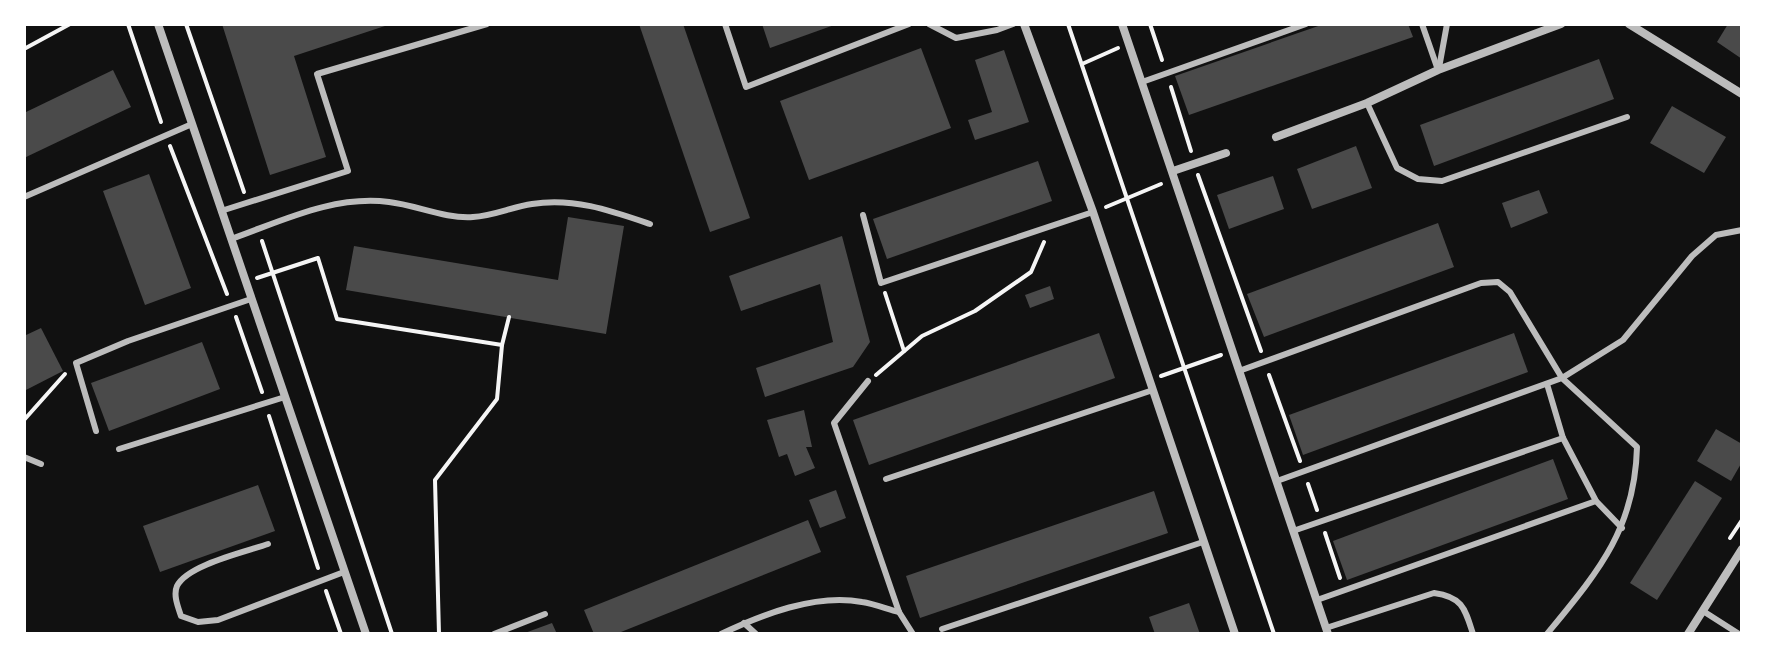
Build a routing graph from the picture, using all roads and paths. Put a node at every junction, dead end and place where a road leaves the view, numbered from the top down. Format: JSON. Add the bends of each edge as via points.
{"nodes":[{"id":1,"x":70,"y":24,"type":"edge"},
{"id":2,"x":128,"y":24,"type":"edge"},
{"id":3,"x":158,"y":24,"type":"edge"},
{"id":4,"x":186,"y":24,"type":"edge"},
{"id":5,"x":487,"y":24,"type":"edge"},
{"id":6,"x":725,"y":24,"type":"edge"},
{"id":7,"x":909,"y":24,"type":"edge"},
{"id":8,"x":929,"y":24,"type":"edge"},
{"id":9,"x":1013,"y":24,"type":"edge"},
{"id":10,"x":1024,"y":24,"type":"edge"},
{"id":11,"x":1068,"y":24,"type":"edge"},
{"id":12,"x":1122,"y":24,"type":"edge"},
{"id":13,"x":1150,"y":24,"type":"edge"},
{"id":14,"x":1306,"y":24,"type":"edge"},
{"id":15,"x":1422,"y":24,"type":"edge"},
{"id":16,"x":1447,"y":24,"type":"edge"},
{"id":17,"x":1561,"y":24,"type":"edge"},
{"id":18,"x":1629,"y":24,"type":"edge"},
{"id":19,"x":24,"y":49,"type":"edge"},
{"id":20,"x":1438,"y":70,"type":"junction"},
{"id":21,"x":1166,"y":74,"type":"junction"},
{"id":22,"x":1142,"y":82,"type":"junction"},
{"id":23,"x":1742,"y":94,"type":"edge"},
{"id":24,"x":1367,"y":103,"type":"junction"},
{"id":25,"x":1627,"y":117,"type":"dead end"},
{"id":26,"x":192,"y":124,"type":"junction"},
{"id":27,"x":166,"y":135,"type":"junction"},
{"id":28,"x":1276,"y":137,"type":"dead end"},
{"id":29,"x":1226,"y":153,"type":"dead end"},
{"id":30,"x":1196,"y":168,"type":"junction"},
{"id":31,"x":1173,"y":175,"type":"junction"},
{"id":32,"x":24,"y":197,"type":"edge"},
{"id":33,"x":1127,"y":198,"type":"junction"},
{"id":34,"x":248,"y":202,"type":"junction"},
{"id":35,"x":221,"y":211,"type":"junction"},
{"id":36,"x":1093,"y":212,"type":"junction"},
{"id":37,"x":863,"y":215,"type":"dead end"},
{"id":38,"x":650,"y":224,"type":"dead end"},
{"id":39,"x":1050,"y":227,"type":"junction"},
{"id":40,"x":258,"y":230,"type":"junction"},
{"id":41,"x":1742,"y":230,"type":"edge"},
{"id":42,"x":231,"y":239,"type":"junction"},
{"id":43,"x":273,"y":272,"type":"junction"},
{"id":44,"x":246,"y":283,"type":"junction"},
{"id":45,"x":881,"y":283,"type":"junction"},
{"id":46,"x":225,"y":289,"type":"junction"},
{"id":47,"x":251,"y":299,"type":"junction"},
{"id":48,"x":231,"y":305,"type":"junction"},
{"id":49,"x":509,"y":317,"type":"dead end"},
{"id":50,"x":1257,"y":342,"type":"junction"},
{"id":51,"x":502,"y":345,"type":"junction"},
{"id":52,"x":1232,"y":350,"type":"junction"},
{"id":53,"x":904,"y":351,"type":"junction"},
{"id":54,"x":1264,"y":362,"type":"junction"},
{"id":55,"x":76,"y":363,"type":"junction"},
{"id":56,"x":1186,"y":368,"type":"junction"},
{"id":57,"x":1239,"y":371,"type":"junction"},
{"id":58,"x":1562,"y":378,"type":"junction"},
{"id":59,"x":868,"y":381,"type":"joint"},
{"id":60,"x":1547,"y":384,"type":"junction"},
{"id":61,"x":1151,"y":385,"type":"junction"},
{"id":62,"x":285,"y":397,"type":"junction"},
{"id":63,"x":265,"y":403,"type":"junction"},
{"id":64,"x":24,"y":420,"type":"edge"},
{"id":65,"x":96,"y":431,"type":"dead end"},
{"id":66,"x":1563,"y":438,"type":"junction"},
{"id":67,"x":119,"y":449,"type":"dead end"},
{"id":68,"x":24,"y":457,"type":"edge"},
{"id":69,"x":41,"y":464,"type":"dead end"},
{"id":70,"x":1304,"y":472,"type":"junction"},
{"id":71,"x":886,"y":479,"type":"dead end"},
{"id":72,"x":1277,"y":481,"type":"junction"},
{"id":73,"x":1596,"y":501,"type":"junction"},
{"id":74,"x":1321,"y":522,"type":"junction"},
{"id":75,"x":1622,"y":528,"type":"junction"},
{"id":76,"x":1293,"y":531,"type":"junction"},
{"id":77,"x":1203,"y":542,"type":"junction"},
{"id":78,"x":268,"y":544,"type":"dead end"},
{"id":79,"x":1742,"y":549,"type":"edge"},
{"id":80,"x":344,"y":572,"type":"junction"},
{"id":81,"x":322,"y":580,"type":"junction"},
{"id":82,"x":1345,"y":592,"type":"junction"},
{"id":83,"x":1317,"y":600,"type":"junction"},
{"id":84,"x":1703,"y":611,"type":"junction"},
{"id":85,"x":899,"y":612,"type":"junction"},
{"id":86,"x":545,"y":614,"type":"dead end"},
{"id":87,"x":744,"y":623,"type":"junction"},
{"id":88,"x":942,"y":629,"type":"dead end"},
{"id":89,"x":1327,"y":631,"type":"edge"},
{"id":90,"x":341,"y":634,"type":"edge"},
{"id":91,"x":366,"y":634,"type":"edge"},
{"id":92,"x":392,"y":634,"type":"edge"},
{"id":93,"x":439,"y":634,"type":"edge"},
{"id":94,"x":494,"y":634,"type":"edge"},
{"id":95,"x":721,"y":634,"type":"edge"},
{"id":96,"x":756,"y":634,"type":"edge"},
{"id":97,"x":913,"y":634,"type":"edge"},
{"id":98,"x":1235,"y":634,"type":"edge"},
{"id":99,"x":1274,"y":634,"type":"edge"},
{"id":100,"x":1473,"y":634,"type":"edge"},
{"id":101,"x":1547,"y":634,"type":"edge"},
{"id":102,"x":1688,"y":634,"type":"edge"},
{"id":103,"x":1739,"y":634,"type":"edge"}],
"edges":[{"from":1,"to":19,"type":"path"},
{"from":2,"to":27,"type":"path"},
{"from":3,"to":26,"type":"street"},
{"from":4,"to":34,"type":"path"},
{"from":5,"to":34,"type":"lane","via":[[317,74],[348,171]]},
{"from":6,"to":7,"type":"lane","via":[[746,87]]},
{"from":8,"to":9,"type":"lane","via":[[956,38]]},
{"from":10,"to":36,"type":"street"},
{"from":11,"to":33,"type":"path"},
{"from":12,"to":22,"type":"street"},
{"from":13,"to":21,"type":"path"},
{"from":14,"to":21,"type":"lane"},
{"from":15,"to":20,"type":"lane"},
{"from":16,"to":20,"type":"lane"},
{"from":17,"to":20,"type":"street"},
{"from":18,"to":23,"type":"street"},
{"from":20,"to":24,"type":"street"},
{"from":21,"to":22,"type":"lane"},
{"from":21,"to":30,"type":"path"},
{"from":22,"to":31,"type":"street"},
{"from":24,"to":25,"type":"lane","via":[[1397,168],[1418,179],[1442,181]]},
{"from":24,"to":28,"type":"street"},
{"from":26,"to":27,"type":"lane"},
{"from":26,"to":35,"type":"street"},
{"from":27,"to":32,"type":"lane"},
{"from":27,"to":46,"type":"path"},
{"from":29,"to":30,"type":"street"},
{"from":30,"to":31,"type":"street"},
{"from":30,"to":31,"type":"path"},
{"from":30,"to":50,"type":"path"},
{"from":31,"to":33,"type":"path"},
{"from":31,"to":52,"type":"street"},
{"from":33,"to":36,"type":"path"},
{"from":33,"to":56,"type":"path"},
{"from":34,"to":35,"type":"lane"},
{"from":35,"to":42,"type":"street"},
{"from":36,"to":39,"type":"lane"},
{"from":36,"to":61,"type":"street"},
{"from":37,"to":45,"type":"lane"},
{"from":38,"to":40,"type":"lane","via":[[569,201],[470,217],[364,200],[306,211]]},
{"from":39,"to":45,"type":"lane"},
{"from":39,"to":53,"type":"path","via":[[1031,272]]},
{"from":40,"to":42,"type":"lane"},
{"from":40,"to":43,"type":"path"},
{"from":41,"to":58,"type":"lane","via":[[1716,235],[1692,256],[1623,340]]},
{"from":42,"to":44,"type":"street"},
{"from":43,"to":44,"type":"path"},
{"from":43,"to":51,"type":"path","via":[[318,258],[337,319]]},
{"from":43,"to":92,"type":"path"},
{"from":44,"to":46,"type":"path"},
{"from":44,"to":47,"type":"street"},
{"from":45,"to":53,"type":"path"},
{"from":46,"to":48,"type":"path"},
{"from":47,"to":48,"type":"lane"},
{"from":47,"to":62,"type":"street"},
{"from":48,"to":55,"type":"lane"},
{"from":48,"to":63,"type":"path"},
{"from":49,"to":51,"type":"path"},
{"from":50,"to":52,"type":"path"},
{"from":50,"to":54,"type":"path"},
{"from":51,"to":93,"type":"path","via":[[497,399],[435,480]]},
{"from":52,"to":56,"type":"path"},
{"from":52,"to":57,"type":"street"},
{"from":53,"to":59,"type":"path"},
{"from":54,"to":57,"type":"lane"},
{"from":54,"to":58,"type":"lane","via":[[1481,283],[1498,282],[1510,292]]},
{"from":54,"to":70,"type":"path"},
{"from":55,"to":64,"type":"path"},
{"from":55,"to":65,"type":"lane"},
{"from":56,"to":61,"type":"path"},
{"from":56,"to":99,"type":"path"},
{"from":57,"to":72,"type":"street"},
{"from":58,"to":60,"type":"lane"},
{"from":58,"to":75,"type":"lane","via":[[1637,447]]},
{"from":59,"to":85,"type":"lane","via":[[834,423]]},
{"from":60,"to":66,"type":"lane"},
{"from":60,"to":70,"type":"lane"},
{"from":61,"to":71,"type":"lane"},
{"from":61,"to":77,"type":"street"},
{"from":62,"to":63,"type":"lane"},
{"from":62,"to":80,"type":"street"},
{"from":63,"to":67,"type":"lane"},
{"from":63,"to":81,"type":"path"},
{"from":66,"to":73,"type":"lane"},
{"from":66,"to":74,"type":"lane"},
{"from":68,"to":69,"type":"lane"},
{"from":70,"to":72,"type":"lane"},
{"from":70,"to":74,"type":"path"},
{"from":72,"to":76,"type":"street"},
{"from":73,"to":75,"type":"lane"},
{"from":73,"to":82,"type":"lane"},
{"from":74,"to":76,"type":"lane"},
{"from":74,"to":82,"type":"path"},
{"from":75,"to":101,"type":"lane","via":[[1589,583]]},
{"from":76,"to":83,"type":"street"},
{"from":77,"to":88,"type":"lane"},
{"from":77,"to":98,"type":"street"},
{"from":78,"to":81,"type":"lane","via":[[188,572],[176,587],[181,616],[198,622],[218,620]]},
{"from":79,"to":84,"type":"street"},
{"from":80,"to":81,"type":"lane"},
{"from":80,"to":91,"type":"street"},
{"from":81,"to":90,"type":"path"},
{"from":82,"to":83,"type":"lane"},
{"from":83,"to":89,"type":"street"},
{"from":84,"to":102,"type":"street"},
{"from":84,"to":103,"type":"lane"},
{"from":85,"to":87,"type":"lane","via":[[860,601],[815,602]]},
{"from":85,"to":97,"type":"lane"},
{"from":86,"to":94,"type":"lane"},
{"from":87,"to":95,"type":"lane"},
{"from":87,"to":96,"type":"lane"},
{"from":89,"to":100,"type":"lane","via":[[1434,593],[1449,595],[1464,608]]}]}
